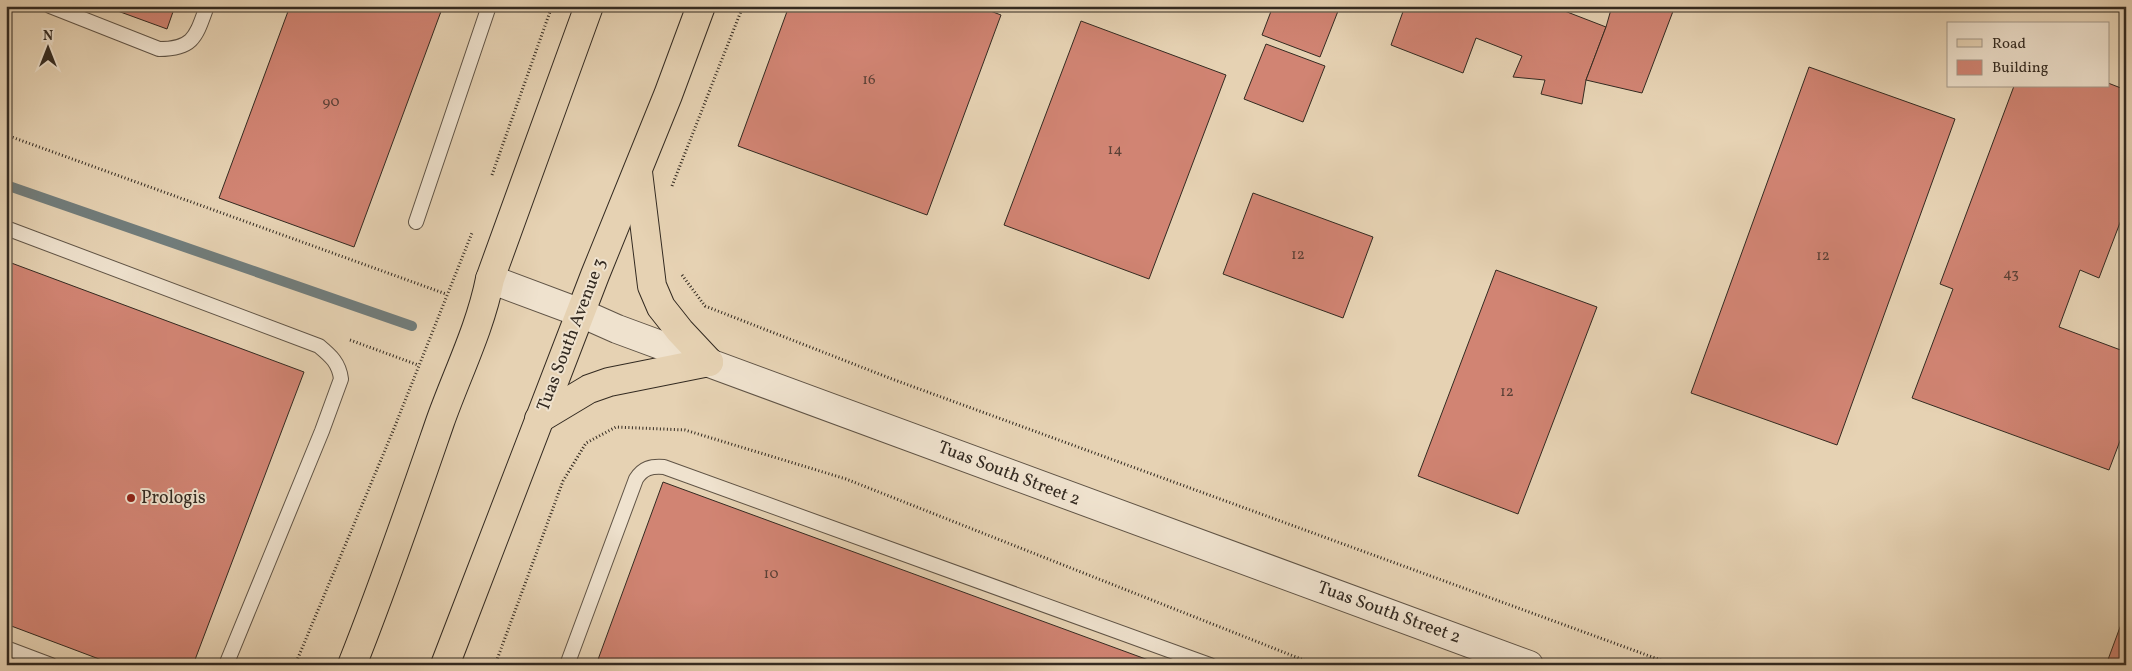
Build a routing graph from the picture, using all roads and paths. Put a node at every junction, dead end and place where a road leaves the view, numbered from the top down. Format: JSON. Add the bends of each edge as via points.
{"nodes":[{"id":1,"x":50,"y":6,"type":"edge"},
{"id":2,"x":207,"y":6,"type":"edge"},
{"id":3,"x":489,"y":6,"type":"edge"},
{"id":4,"x":552,"y":6,"type":"edge"},
{"id":5,"x":589,"y":6,"type":"edge"},
{"id":6,"x":701,"y":6,"type":"edge"},
{"id":7,"x":743,"y":6,"type":"edge"},
{"id":8,"x":6,"y":135,"type":"edge"},
{"id":9,"x":638,"y":170,"type":"junction"},
{"id":10,"x":490,"y":182,"type":"dead end"},
{"id":11,"x":672,"y":187,"type":"dead end"},
{"id":12,"x":416,"y":222,"type":"dead end"},
{"id":13,"x":6,"y":228,"type":"edge"},
{"id":14,"x":474,"y":229,"type":"dead end"},
{"id":15,"x":679,"y":267,"type":"dead end"},
{"id":16,"x":490,"y":279,"type":"junction"},
{"id":17,"x":446,"y":294,"type":"junction"},
{"id":18,"x":581,"y":313,"type":"junction"},
{"id":19,"x":709,"y":362,"type":"junction"},
{"id":20,"x":539,"y":419,"type":"junction"},
{"id":21,"x":6,"y":648,"type":"edge"},
{"id":22,"x":51,"y":665,"type":"edge"},
{"id":23,"x":226,"y":665,"type":"edge"},
{"id":24,"x":295,"y":665,"type":"edge"},
{"id":25,"x":352,"y":665,"type":"edge"},
{"id":26,"x":445,"y":665,"type":"edge"},
{"id":27,"x":495,"y":665,"type":"edge"},
{"id":28,"x":567,"y":665,"type":"edge"},
{"id":29,"x":1210,"y":665,"type":"edge"},
{"id":30,"x":1316,"y":665,"type":"edge"},
{"id":31,"x":1529,"y":665,"type":"edge"},
{"id":32,"x":1674,"y":665,"type":"edge"}],
"edges":[{"from":1,"to":2,"type":"lane","via":[[159,49],[174,49],[188,44]]},
{"from":3,"to":12,"type":"lane"},
{"from":4,"to":10,"type":"path"},
{"from":5,"to":16,"type":"main road"},
{"from":6,"to":9,"type":"main road","name":"Tuas South Avenue 3"},
{"from":7,"to":11,"type":"path"},
{"from":8,"to":17,"type":"path"},
{"from":9,"to":18,"type":"main road","name":"Tuas South Avenue 3"},
{"from":9,"to":19,"type":"main road","via":[[652,286],[660,307]]},
{"from":13,"to":23,"type":"lane","via":[[319,346],[333,357],[340,370],[341,379],[322,431]]},
{"from":14,"to":17,"type":"path"},
{"from":15,"to":32,"type":"path","via":[[705,306],[892,379]]},
{"from":16,"to":18,"type":"street","name":"Tuas South Street 2"},
{"from":16,"to":25,"type":"main road","via":[[484,309]]},
{"from":17,"to":24,"type":"path","via":[[393,431]]},
{"from":18,"to":19,"type":"street","name":"Tuas South Street 2"},
{"from":18,"to":20,"type":"main road","name":"Tuas South Avenue 3"},
{"from":19,"to":20,"type":"main road","via":[[609,382],[589,389]]},
{"from":19,"to":31,"type":"street","name":"Tuas South Street 2"},
{"from":20,"to":26,"type":"main road","name":"Tuas South Avenue 3"},
{"from":21,"to":22,"type":"lane"},
{"from":27,"to":30,"type":"path","via":[[564,481],[586,443],[616,427],[685,430],[846,479]]},
{"from":28,"to":29,"type":"lane","via":[[636,479],[640,473],[654,466]]}]}
